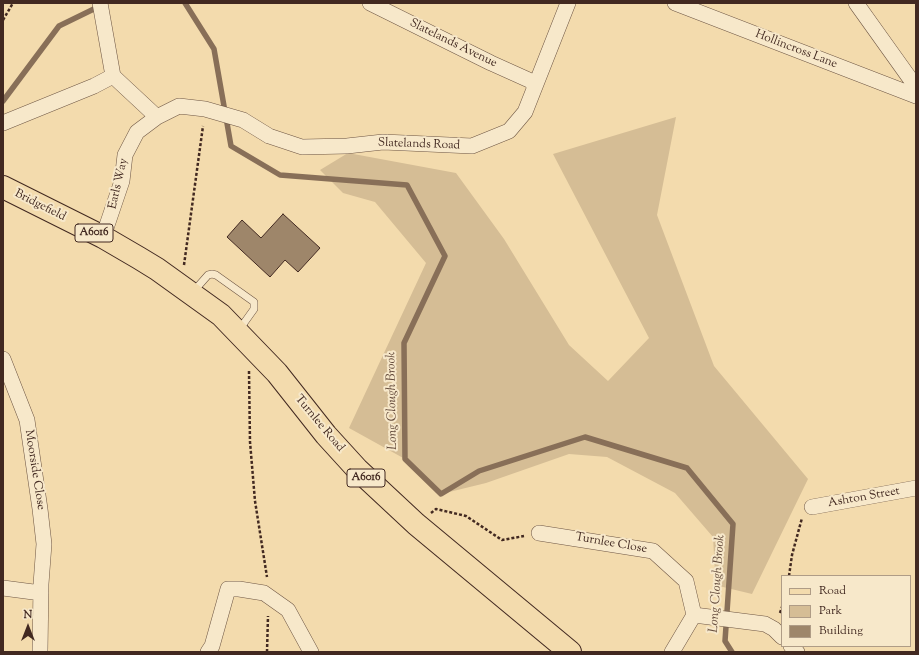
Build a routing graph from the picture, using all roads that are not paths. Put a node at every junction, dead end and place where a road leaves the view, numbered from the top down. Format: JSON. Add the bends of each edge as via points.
{"nodes":[{"id":1,"x":370,"y":3,"type":"edge"},
{"id":2,"x":568,"y":3,"type":"edge"},
{"id":3,"x":675,"y":3,"type":"edge"},
{"id":4,"x":856,"y":3,"type":"edge"},
{"id":5,"x":102,"y":10,"type":"edge"},
{"id":6,"x":113,"y":76,"type":"junction"},
{"id":7,"x":535,"y":86,"type":"junction"},
{"id":8,"x":916,"y":87,"type":"edge"},
{"id":9,"x":916,"y":96,"type":"edge"},
{"id":10,"x":203,"y":109,"type":"joint"},
{"id":11,"x":157,"y":117,"type":"junction"},
{"id":12,"x":3,"y":123,"type":"edge"},
{"id":13,"x":3,"y":186,"type":"edge"},
{"id":14,"x":103,"y":237,"type":"junction"},
{"id":15,"x":186,"y":290,"type":"junction"},
{"id":16,"x":243,"y":339,"type":"junction"},
{"id":17,"x":3,"y":359,"type":"edge"},
{"id":18,"x":916,"y":488,"type":"edge"},
{"id":19,"x":812,"y":507,"type":"road end"},
{"id":20,"x":539,"y":533,"type":"road end"},
{"id":21,"x":3,"y":588,"type":"edge"},
{"id":22,"x":41,"y":589,"type":"junction"},
{"id":23,"x":694,"y":614,"type":"junction"},
{"id":24,"x":781,"y":636,"type":"edge"},
{"id":25,"x":40,"y":652,"type":"edge"},
{"id":26,"x":208,"y":652,"type":"edge"},
{"id":27,"x":312,"y":652,"type":"edge"},
{"id":28,"x":570,"y":652,"type":"edge"},
{"id":29,"x":672,"y":652,"type":"edge"}],
"edges":[{"from":1,"to":7,"type":"street","name":"Slatelands Avenue","via":[[531,81]]},
{"from":2,"to":7,"type":"street","name":"Slatelands Road"},
{"from":3,"to":9,"type":"street","name":"Hollincross Lane"},
{"from":4,"to":8,"type":"street"},
{"from":5,"to":6,"type":"street"},
{"from":6,"to":11,"type":"street"},
{"from":6,"to":12,"type":"street"},
{"from":7,"to":10,"type":"street","name":"Slatelands Road","via":[[525,112],[509,131],[472,146],[383,142],[302,147],[269,136],[243,120]]},
{"from":10,"to":11,"type":"street","name":"Earls Way","via":[[179,106]]},
{"from":11,"to":14,"type":"street","name":"Earls Way","via":[[137,132],[125,155],[122,181]]},
{"from":13,"to":14,"type":"main road","name":"Bridgefield","number":"A6016"},
{"from":14,"to":15,"type":"main road","name":"Bridgefield","number":"A6016","via":[[157,269]]},
{"from":15,"to":16,"type":"main road","name":"Turnlee Road","number":"A6016","via":[[221,315]]},
{"from":15,"to":16,"type":"lane","via":[[212,274],[254,302]]},
{"from":16,"to":28,"type":"main road","name":"Turnlee Road","number":"A6016","via":[[277,373],[326,435],[357,469],[416,524]]},
{"from":17,"to":22,"type":"street","name":"Moorside Close","via":[[27,420],[44,544]]},
{"from":18,"to":19,"type":"street","name":"Ashton Street"},
{"from":20,"to":23,"type":"street","name":"Turnlee Close","via":[[653,551],[686,582]]},
{"from":21,"to":22,"type":"street"},
{"from":22,"to":25,"type":"street","name":"Moorside Close"},
{"from":23,"to":24,"type":"street","via":[[764,624]]},
{"from":23,"to":29,"type":"street"},
{"from":26,"to":27,"type":"street","via":[[212,646],[228,588],[264,593],[288,610]]}]}
